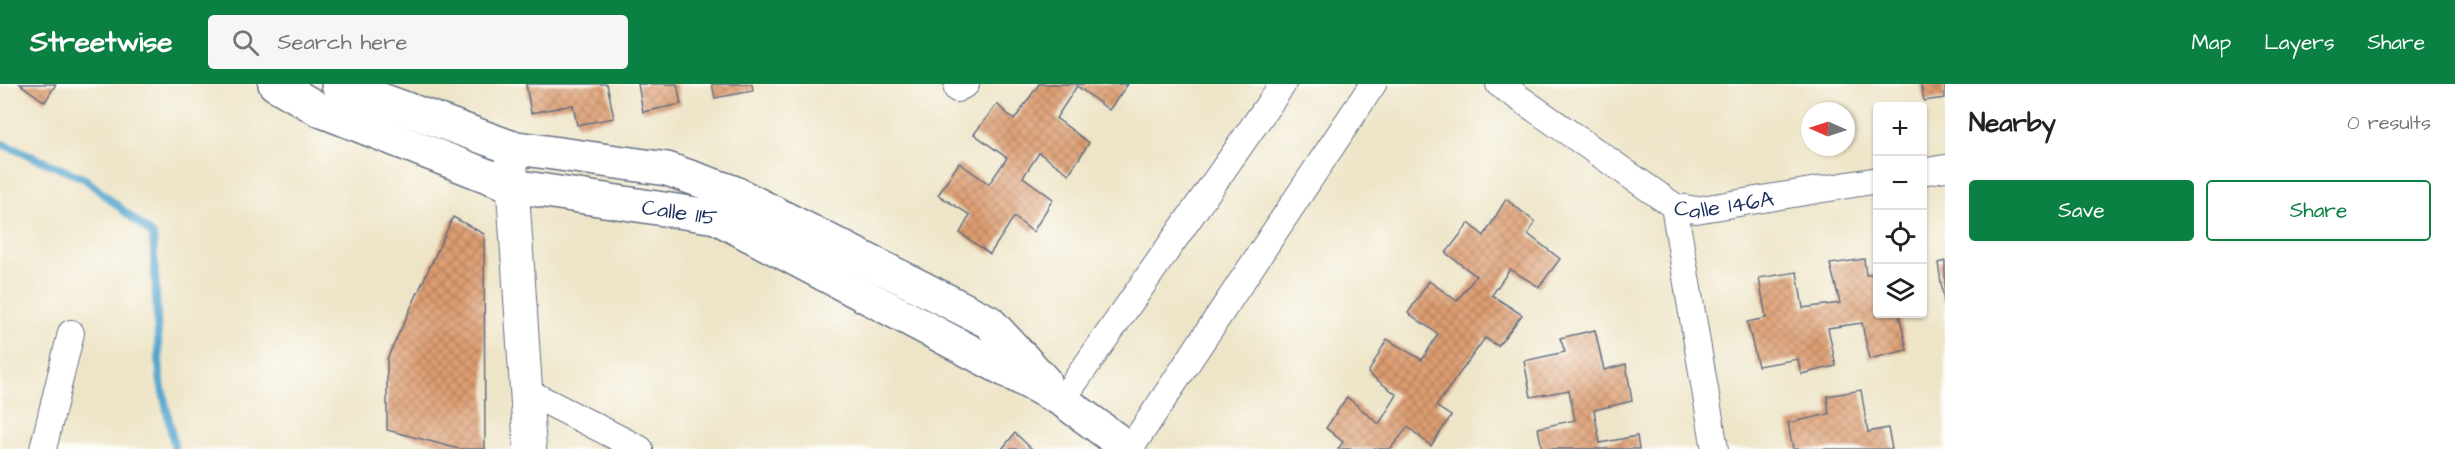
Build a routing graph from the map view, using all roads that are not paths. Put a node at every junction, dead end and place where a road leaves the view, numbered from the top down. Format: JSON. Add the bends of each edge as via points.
{"nodes":[{"id":1,"x":275,"y":84,"type":"edge"},
{"id":2,"x":338,"y":84,"type":"edge"},
{"id":3,"x":1283,"y":84,"type":"edge"},
{"id":4,"x":1373,"y":84,"type":"edge"},
{"id":5,"x":1499,"y":84,"type":"edge"},
{"id":6,"x":510,"y":147,"type":"junction"},
{"id":7,"x":1945,"y":168,"type":"edge"},
{"id":8,"x":1927,"y":171,"type":"edge"},
{"id":9,"x":1873,"y":181,"type":"edge"},
{"id":10,"x":513,"y":186,"type":"junction"},
{"id":11,"x":1674,"y":206,"type":"junction"},
{"id":12,"x":71,"y":333,"type":"dead end"},
{"id":13,"x":526,"y":391,"type":"junction"},
{"id":14,"x":1062,"y":400,"type":"junction"},
{"id":15,"x":43,"y":449,"type":"edge"},
{"id":16,"x":530,"y":449,"type":"edge"},
{"id":17,"x":640,"y":449,"type":"edge"},
{"id":18,"x":1130,"y":449,"type":"edge"},
{"id":19,"x":1715,"y":449,"type":"edge"}],
"edges":[{"from":1,"to":10,"type":"main road","name":"Calle 115","via":[[320,110]]},
{"from":2,"to":6,"type":"main road","name":"Calle 115"},
{"from":3,"to":14,"type":"street"},
{"from":4,"to":18,"type":"street"},
{"from":5,"to":11,"type":"street","name":"Calle 146A"},
{"from":6,"to":10,"type":"street"},
{"from":6,"to":14,"type":"main road","name":"Calle 115","via":[[668,169],[732,192],[989,322]]},
{"from":7,"to":8,"type":"street"},
{"from":9,"to":11,"type":"street","name":"Calle 146A","via":[[1696,210]]},
{"from":10,"to":13,"type":"street"},
{"from":10,"to":14,"type":"main road","name":"Calle 115","via":[[716,217]]},
{"from":11,"to":19,"type":"street"},
{"from":12,"to":15,"type":"street"},
{"from":13,"to":16,"type":"street"},
{"from":13,"to":17,"type":"street"},
{"from":14,"to":18,"type":"main road","name":"Calle 115"}]}
